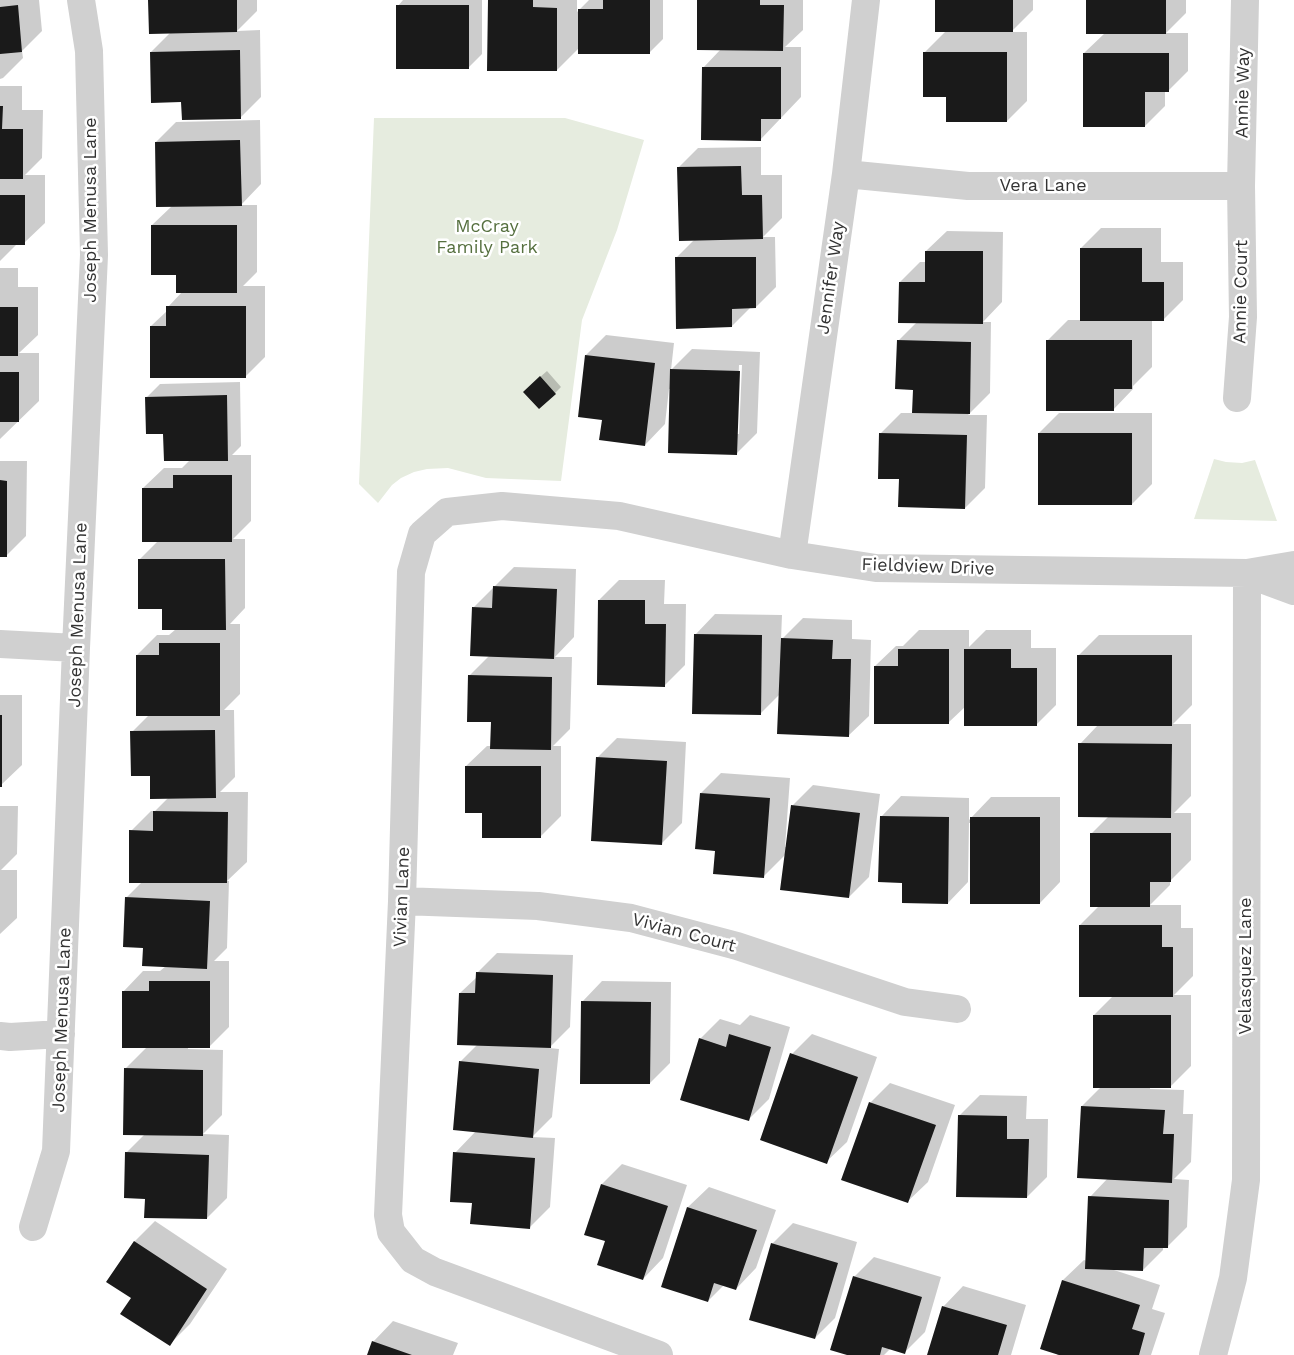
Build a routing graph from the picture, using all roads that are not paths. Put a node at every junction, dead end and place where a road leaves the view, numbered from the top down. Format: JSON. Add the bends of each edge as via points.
{"nodes":[{"id":1,"x":81,"y":0,"type":"edge"},
{"id":2,"x":866,"y":0,"type":"edge"},
{"id":3,"x":1245,"y":0,"type":"edge"},
{"id":4,"x":846,"y":174,"type":"junction"},
{"id":5,"x":1241,"y":186,"type":"junction"},
{"id":6,"x":1237,"y":398,"type":"dead end"},
{"id":7,"x":554,"y":510,"type":"joint"},
{"id":8,"x":792,"y":555,"type":"junction"},
{"id":9,"x":1294,"y":565,"type":"edge"},
{"id":10,"x":1247,"y":573,"type":"junction"},
{"id":11,"x":1294,"y":591,"type":"edge"},
{"id":12,"x":0,"y":644,"type":"edge"},
{"id":13,"x":76,"y":648,"type":"junction"},
{"id":14,"x":402,"y":901,"type":"junction"},
{"id":15,"x":957,"y":1009,"type":"dead end"},
{"id":16,"x":61,"y":1034,"type":"junction"},
{"id":17,"x":0,"y":1036,"type":"edge"},
{"id":18,"x":33,"y":1228,"type":"dead end"},
{"id":19,"x":659,"y":1355,"type":"edge"},
{"id":20,"x":1214,"y":1355,"type":"edge"}],
"edges":[{"from":1,"to":13,"type":"street","name":"Joseph Menusa Lane","via":[[89,50],[94,255]]},
{"from":2,"to":4,"type":"street","name":"Jennifer Way"},
{"from":3,"to":5,"type":"street","name":"Annie Way"},
{"from":4,"to":5,"type":"street","name":"Vera Lane","via":[[968,186]]},
{"from":4,"to":8,"type":"street","name":"Jennifer Way"},
{"from":5,"to":6,"type":"street","name":"Annie Court","via":[[1243,316]]},
{"from":7,"to":8,"type":"street","name":"Fieldview Drive","via":[[619,516]]},
{"from":7,"to":14,"type":"street","name":"Vivian Lane","via":[[502,506],[447,512],[422,534],[411,572]]},
{"from":8,"to":10,"type":"street","name":"Fieldview Drive","via":[[876,568]]},
{"from":9,"to":10,"type":"street","name":"Fieldview Drive"},
{"from":10,"to":11,"type":"street","name":"Fieldview Drive"},
{"from":10,"to":20,"type":"street","name":"Velasquez Lane","via":[[1246,1180],[1233,1278]]},
{"from":12,"to":13,"type":"street"},
{"from":13,"to":16,"type":"street","name":"Joseph Menusa Lane"},
{"from":14,"to":15,"type":"street","name":"Vivian Court","via":[[538,906],[631,918],[737,946],[905,1002]]},
{"from":14,"to":19,"type":"street","name":"Vivian Lane","via":[[388,1215],[391,1232],[413,1260],[435,1272]]},
{"from":16,"to":17,"type":"street"},
{"from":16,"to":18,"type":"street","name":"Joseph Menusa Lane","via":[[56,1151]]}]}
